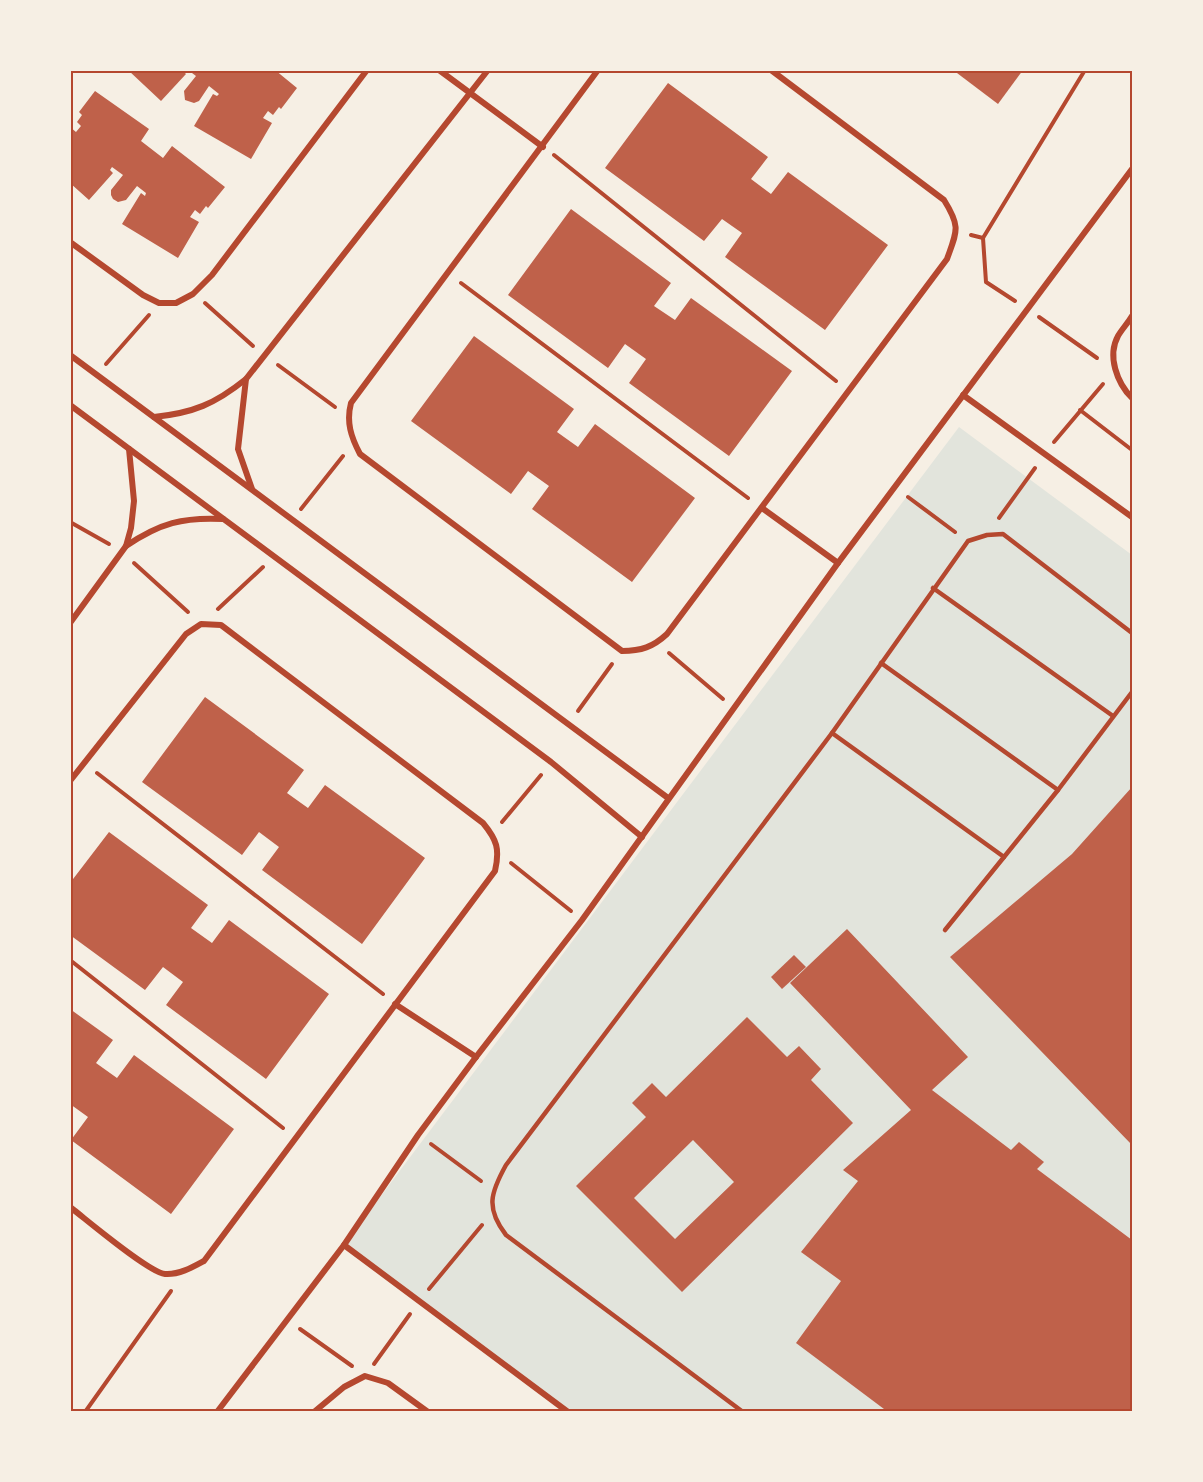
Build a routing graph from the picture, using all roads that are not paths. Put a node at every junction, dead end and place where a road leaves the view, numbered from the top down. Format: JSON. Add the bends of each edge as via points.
{"nodes":[{"id":1,"x":367,"y":70,"type":"edge"},
{"id":2,"x":439,"y":70,"type":"edge"},
{"id":3,"x":488,"y":70,"type":"edge"},
{"id":4,"x":598,"y":70,"type":"edge"},
{"id":5,"x":771,"y":70,"type":"edge"},
{"id":6,"x":471,"y":94,"type":"junction"},
{"id":7,"x":543,"y":147,"type":"junction"},
{"id":8,"x":1132,"y":169,"type":"edge"},
{"id":9,"x":70,"y":242,"type":"edge"},
{"id":10,"x":1132,"y":316,"type":"edge"},
{"id":11,"x":70,"y":355,"type":"edge"},
{"id":12,"x":246,"y":379,"type":"junction"},
{"id":13,"x":963,"y":395,"type":"junction"},
{"id":14,"x":1132,"y":398,"type":"edge"},
{"id":15,"x":70,"y":405,"type":"edge"},
{"id":16,"x":154,"y":417,"type":"junction"},
{"id":17,"x":129,"y":449,"type":"junction"},
{"id":18,"x":253,"y":491,"type":"junction"},
{"id":19,"x":762,"y":508,"type":"junction"},
{"id":20,"x":1132,"y":517,"type":"edge"},
{"id":21,"x":224,"y":519,"type":"junction"},
{"id":22,"x":124,"y":549,"type":"junction"},
{"id":23,"x":838,"y":563,"type":"junction"},
{"id":24,"x":933,"y":588,"type":"junction"},
{"id":25,"x":70,"y":623,"type":"edge"},
{"id":26,"x":1132,"y":633,"type":"edge"},
{"id":27,"x":881,"y":663,"type":"junction"},
{"id":28,"x":1132,"y":692,"type":"edge"},
{"id":29,"x":1113,"y":717,"type":"junction"},
{"id":30,"x":832,"y":733,"type":"junction"},
{"id":31,"x":70,"y":781,"type":"edge"},
{"id":32,"x":1058,"y":790,"type":"junction"},
{"id":33,"x":668,"y":798,"type":"junction"},
{"id":34,"x":642,"y":837,"type":"junction"},
{"id":35,"x":1004,"y":857,"type":"junction"},
{"id":36,"x":945,"y":930,"type":"dead end"},
{"id":37,"x":395,"y":1004,"type":"junction"},
{"id":38,"x":476,"y":1057,"type":"junction"},
{"id":39,"x":70,"y":1208,"type":"edge"},
{"id":40,"x":344,"y":1245,"type":"junction"},
{"id":41,"x":217,"y":1412,"type":"edge"},
{"id":42,"x":314,"y":1412,"type":"edge"},
{"id":43,"x":428,"y":1412,"type":"edge"},
{"id":44,"x":568,"y":1412,"type":"edge"},
{"id":45,"x":743,"y":1412,"type":"edge"}],
"edges":[{"from":1,"to":9,"type":"street","via":[[212,275],[193,294],[176,303],[159,303]]},
{"from":2,"to":6,"type":"street"},
{"from":3,"to":6,"type":"street"},
{"from":4,"to":7,"type":"street"},
{"from":5,"to":19,"type":"street","via":[[944,201],[955,217],[957,232],[947,259]]},
{"from":6,"to":7,"type":"street"},
{"from":6,"to":12,"type":"street"},
{"from":7,"to":19,"type":"street","via":[[351,403],[348,416],[353,442],[360,454],[622,651],[646,649],[667,634]]},
{"from":8,"to":13,"type":"street"},
{"from":10,"to":14,"type":"street","via":[[1118,336],[1113,352],[1115,370]]},
{"from":11,"to":16,"type":"street"},
{"from":12,"to":16,"type":"street","via":[[204,407]]},
{"from":12,"to":18,"type":"street","via":[[238,449]]},
{"from":13,"to":20,"type":"street"},
{"from":13,"to":23,"type":"street"},
{"from":15,"to":17,"type":"street"},
{"from":16,"to":18,"type":"street"},
{"from":17,"to":21,"type":"street"},
{"from":17,"to":22,"type":"street","via":[[134,501]]},
{"from":18,"to":33,"type":"street"},
{"from":19,"to":23,"type":"street"},
{"from":21,"to":22,"type":"street","via":[[196,517],[168,523]]},
{"from":21,"to":34,"type":"street","via":[[551,762]]},
{"from":22,"to":25,"type":"street"},
{"from":23,"to":33,"type":"street"},
{"from":24,"to":26,"type":"lane","via":[[968,541],[1003,534]]},
{"from":24,"to":27,"type":"lane"},
{"from":24,"to":29,"type":"lane"},
{"from":27,"to":30,"type":"lane"},
{"from":27,"to":32,"type":"lane"},
{"from":28,"to":29,"type":"lane"},
{"from":29,"to":32,"type":"lane"},
{"from":30,"to":35,"type":"lane"},
{"from":30,"to":45,"type":"lane","via":[[506,1165],[491,1203],[506,1235]]},
{"from":31,"to":37,"type":"street","via":[[186,634],[201,624],[220,625],[492,834],[499,854],[495,871]]},
{"from":32,"to":35,"type":"lane"},
{"from":33,"to":34,"type":"street"},
{"from":34,"to":38,"type":"street"},
{"from":35,"to":36,"type":"lane"},
{"from":37,"to":38,"type":"street"},
{"from":37,"to":39,"type":"street","via":[[204,1261],[185,1271],[165,1274],[147,1266]]},
{"from":38,"to":40,"type":"street"},
{"from":40,"to":41,"type":"street"},
{"from":40,"to":44,"type":"street"},
{"from":42,"to":43,"type":"street","via":[[344,1387],[365,1376],[388,1383]]}]}
